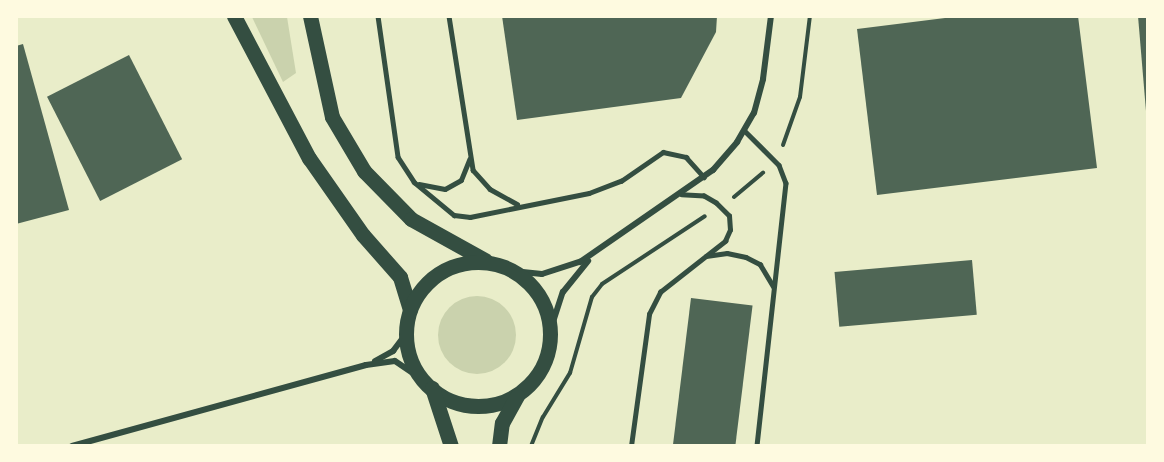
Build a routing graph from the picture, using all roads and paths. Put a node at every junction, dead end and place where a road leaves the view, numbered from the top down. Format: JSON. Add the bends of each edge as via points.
{"nodes":[{"id":1,"x":234,"y":16,"type":"edge"},
{"id":2,"x":310,"y":16,"type":"edge"},
{"id":3,"x":378,"y":16,"type":"edge"},
{"id":4,"x":449,"y":16,"type":"edge"},
{"id":5,"x":771,"y":16,"type":"edge"},
{"id":6,"x":810,"y":16,"type":"edge"},
{"id":7,"x":744,"y":130,"type":"junction"},
{"id":8,"x":470,"y":155,"type":"junction"},
{"id":9,"x":774,"y":159,"type":"junction"},
{"id":10,"x":704,"y":177,"type":"junction"},
{"id":11,"x":414,"y":182,"type":"junction"},
{"id":12,"x":682,"y":195,"type":"junction"},
{"id":13,"x":519,"y":204,"type":"junction"},
{"id":14,"x":720,"y":207,"type":"junction"},
{"id":15,"x":597,"y":252,"type":"junction"},
{"id":16,"x":705,"y":256,"type":"junction"},
{"id":17,"x":490,"y":263,"type":"junction"},
{"id":18,"x":513,"y":271,"type":"junction"},
{"id":19,"x":774,"y":288,"type":"junction"},
{"id":20,"x":410,"y":309,"type":"junction"},
{"id":21,"x":551,"y":328,"type":"junction"},
{"id":22,"x":406,"y":333,"type":"junction"},
{"id":23,"x":366,"y":365,"type":"junction"},
{"id":24,"x":427,"y":384,"type":"junction"},
{"id":25,"x":518,"y":394,"type":"junction"},
{"id":26,"x":72,"y":446,"type":"edge"},
{"id":27,"x":451,"y":446,"type":"edge"},
{"id":28,"x":499,"y":446,"type":"edge"},
{"id":29,"x":531,"y":446,"type":"edge"},
{"id":30,"x":631,"y":446,"type":"edge"},
{"id":31,"x":756,"y":446,"type":"edge"}],
"edges":[{"from":1,"to":20,"type":"main road","via":[[309,158],[363,235],[400,277]]},
{"from":2,"to":17,"type":"main road","via":[[332,117],[364,171],[411,219]]},
{"from":3,"to":11,"type":"lane","via":[[398,157]]},
{"from":4,"to":8,"type":"lane"},
{"from":5,"to":7,"type":"street","via":[[763,79]]},
{"from":6,"to":9,"type":"path","via":[[794,119]]},
{"from":7,"to":9,"type":"lane"},
{"from":7,"to":10,"type":"street"},
{"from":8,"to":11,"type":"lane","via":[[461,180],[446,189]]},
{"from":8,"to":13,"type":"lane","via":[[480,180],[501,197]]},
{"from":9,"to":14,"type":"path","via":[[752,184]]},
{"from":9,"to":19,"type":"lane","via":[[786,183]]},
{"from":10,"to":12,"type":"street"},
{"from":10,"to":13,"type":"lane","via":[[686,157],[663,152],[606,187]]},
{"from":11,"to":13,"type":"lane","via":[[445,210],[461,217]]},
{"from":12,"to":14,"type":"lane","via":[[704,196]]},
{"from":12,"to":15,"type":"street"},
{"from":14,"to":16,"type":"lane","via":[[729,216],[730,230],[725,242]]},
{"from":14,"to":29,"type":"path","via":[[602,284],[592,297],[570,373],[543,417]]},
{"from":15,"to":18,"type":"street","via":[[542,274]]},
{"from":15,"to":21,"type":"street","via":[[563,292]]},
{"from":16,"to":19,"type":"lane","via":[[728,253],[746,257],[760,264]]},
{"from":16,"to":30,"type":"lane","via":[[660,292],[649,314]]},
{"from":17,"to":18,"type":"main road"},
{"from":17,"to":20,"type":"main road","via":[[465,263],[442,272],[423,287]]},
{"from":18,"to":21,"type":"main road","via":[[533,286],[545,306]]},
{"from":19,"to":31,"type":"lane"},
{"from":20,"to":22,"type":"main road"},
{"from":21,"to":25,"type":"main road","via":[[549,352],[540,372]]},
{"from":22,"to":23,"type":"street","via":[[393,351]]},
{"from":22,"to":24,"type":"main road","via":[[410,358]]},
{"from":23,"to":24,"type":"street","via":[[395,362]]},
{"from":23,"to":26,"type":"street"},
{"from":24,"to":25,"type":"main road","via":[[460,404],[483,407]]},
{"from":24,"to":27,"type":"main road"},
{"from":25,"to":28,"type":"main road","via":[[502,423]]}]}
